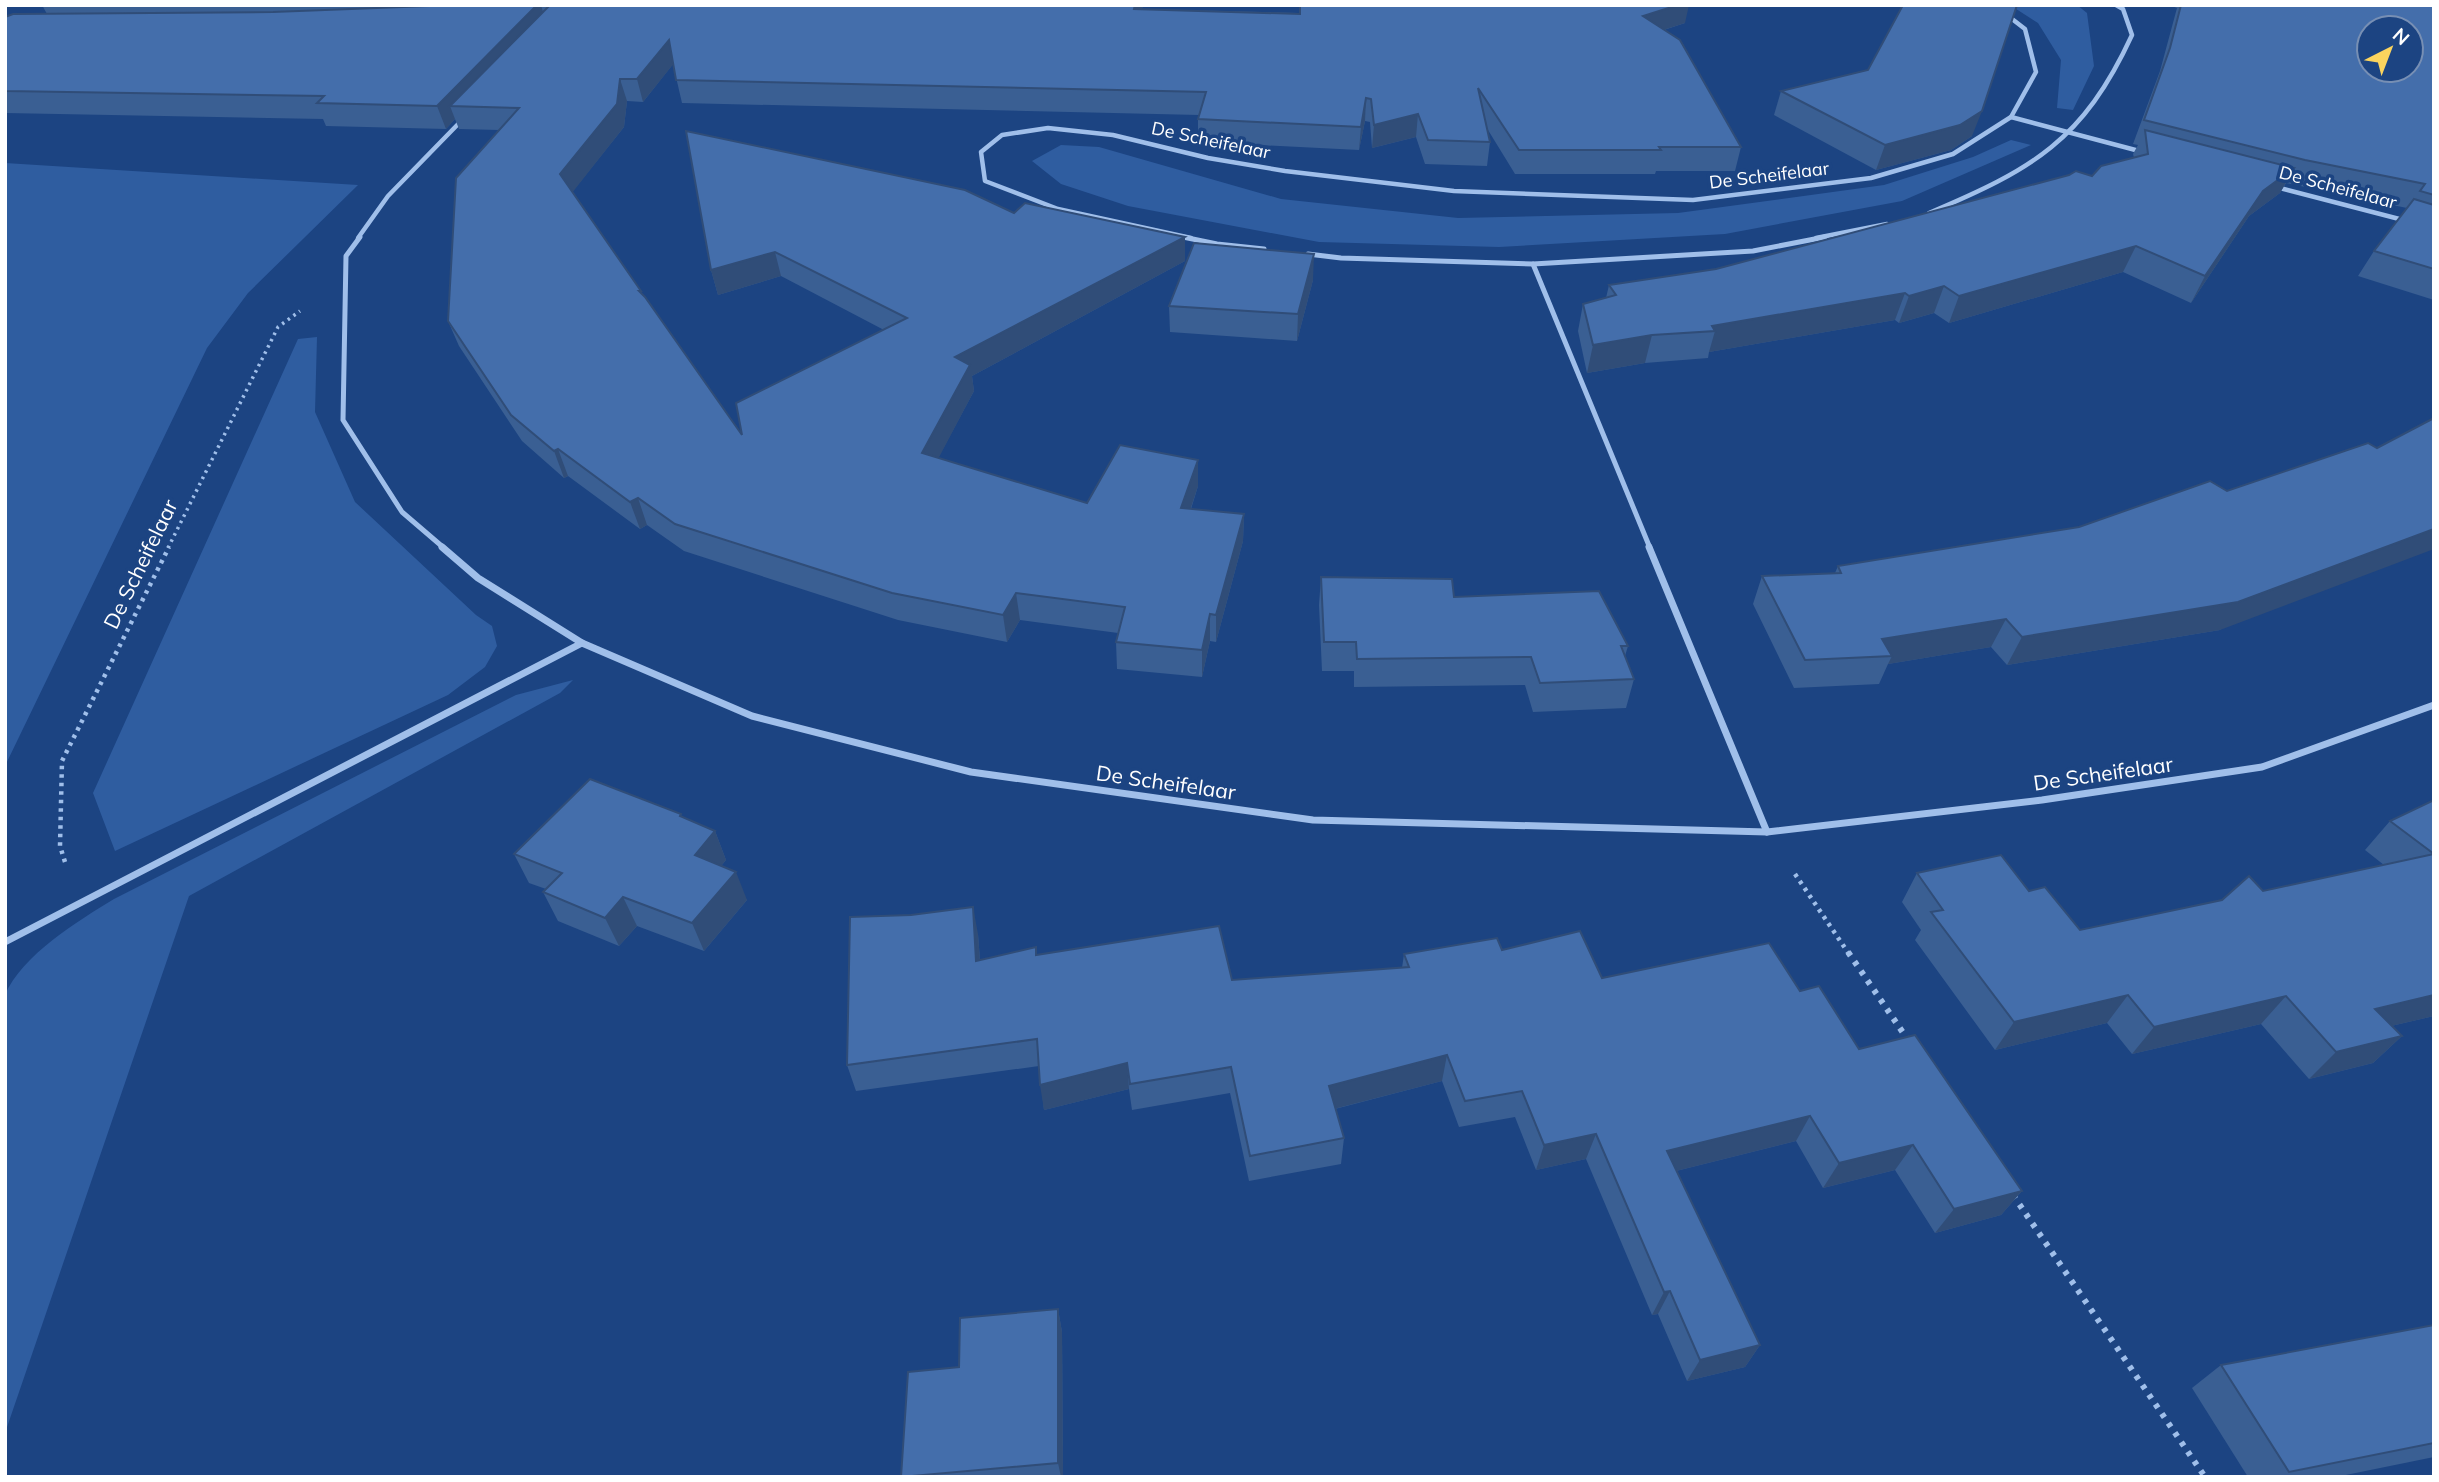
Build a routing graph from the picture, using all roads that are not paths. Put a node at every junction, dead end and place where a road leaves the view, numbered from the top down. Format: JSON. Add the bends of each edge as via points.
{"nodes":[{"id":1,"x":1994,"y":5,"type":"edge"},
{"id":2,"x":2116,"y":5,"type":"edge"},
{"id":3,"x":472,"y":110,"type":"edge"},
{"id":4,"x":2011,"y":117,"type":"junction"},
{"id":5,"x":2071,"y":133,"type":"junction"},
{"id":6,"x":2152,"y":154,"type":"edge"},
{"id":7,"x":2273,"y":186,"type":"edge"},
{"id":8,"x":1921,"y":217,"type":"edge"},
{"id":9,"x":1895,"y":222,"type":"edge"},
{"id":10,"x":2420,"y":225,"type":"edge"},
{"id":11,"x":1272,"y":250,"type":"edge"},
{"id":12,"x":1300,"y":253,"type":"edge"},
{"id":13,"x":1533,"y":264,"type":"junction"},
{"id":14,"x":582,"y":643,"type":"junction"},
{"id":15,"x":2434,"y":705,"type":"edge"},
{"id":16,"x":1767,"y":832,"type":"junction"},
{"id":17,"x":5,"y":942,"type":"edge"}],
"edges":[{"from":1,"to":4,"type":"street","name":"De Scheifelaar","via":[[2025,29],[2036,72]]},
{"from":2,"to":5,"type":"street","via":[[2123,9],[2132,35],[2117,69]]},
{"from":3,"to":14,"type":"street","name":"De Scheifelaar","via":[[387,196],[346,256],[343,420],[402,512],[478,578]]},
{"from":4,"to":5,"type":"street"},
{"from":4,"to":11,"type":"street","name":"De Scheifelaar","via":[[1954,155],[1871,178],[1693,200],[1454,191],[1285,171],[1113,135],[1048,128],[1002,135],[981,152],[985,181],[1058,209],[1217,244]]},
{"from":5,"to":6,"type":"street"},
{"from":5,"to":8,"type":"street","via":[[2010,177]]},
{"from":7,"to":10,"type":"street","name":"De Scheifelaar"},
{"from":9,"to":13,"type":"street","via":[[1753,251]]},
{"from":12,"to":13,"type":"street"},
{"from":13,"to":16,"type":"street"},
{"from":14,"to":16,"type":"street","name":"De Scheifelaar","via":[[752,716],[971,772],[1313,820]]},
{"from":14,"to":17,"type":"street"},
{"from":15,"to":16,"type":"street","name":"De Scheifelaar","via":[[2262,767],[2042,800]]}]}
